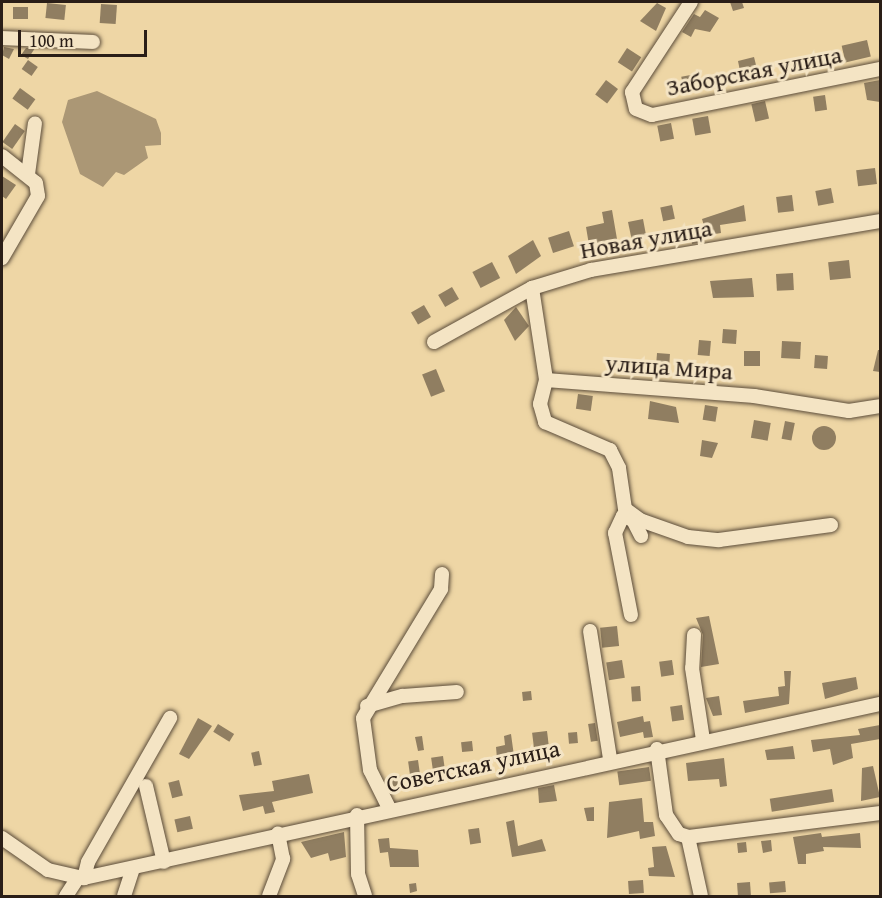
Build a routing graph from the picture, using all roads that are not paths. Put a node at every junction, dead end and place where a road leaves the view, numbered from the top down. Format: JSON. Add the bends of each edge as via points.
{"nodes":[{"id":1,"x":691,"y":2,"type":"edge"},
{"id":2,"x":2,"y":38,"type":"edge"},
{"id":3,"x":93,"y":42,"type":"dead end"},
{"id":4,"x":880,"y":69,"type":"edge"},
{"id":5,"x":35,"y":123,"type":"dead end"},
{"id":6,"x":2,"y":156,"type":"edge"},
{"id":7,"x":28,"y":174,"type":"junction"},
{"id":8,"x":880,"y":221,"type":"edge"},
{"id":9,"x":2,"y":258,"type":"edge"},
{"id":10,"x":532,"y":288,"type":"junction"},
{"id":11,"x":434,"y":342,"type":"dead end"},
{"id":12,"x":546,"y":380,"type":"junction"},
{"id":13,"x":880,"y":406,"type":"edge"},
{"id":14,"x":627,"y":514,"type":"junction"},
{"id":15,"x":831,"y":525,"type":"dead end"},
{"id":16,"x":640,"y":536,"type":"dead end"},
{"id":17,"x":442,"y":574,"type":"dead end"},
{"id":18,"x":631,"y":615,"type":"dead end"},
{"id":19,"x":590,"y":631,"type":"dead end"},
{"id":20,"x":694,"y":636,"type":"dead end"},
{"id":21,"x":456,"y":692,"type":"dead end"},
{"id":22,"x":880,"y":704,"type":"edge"},
{"id":23,"x":367,"y":706,"type":"junction"},
{"id":24,"x":170,"y":718,"type":"dead end"},
{"id":25,"x":703,"y":740,"type":"junction"},
{"id":26,"x":657,"y":749,"type":"junction"},
{"id":27,"x":610,"y":759,"type":"junction"},
{"id":28,"x":146,"y":786,"type":"dead end"},
{"id":29,"x":389,"y":808,"type":"junction"},
{"id":30,"x":880,"y":813,"type":"edge"},
{"id":31,"x":357,"y":815,"type":"junction"},
{"id":32,"x":278,"y":833,"type":"junction"},
{"id":33,"x":688,"y":837,"type":"junction"},
{"id":34,"x":2,"y":838,"type":"edge"},
{"id":35,"x":164,"y":862,"type":"junction"},
{"id":36,"x":134,"y":869,"type":"junction"},
{"id":37,"x":80,"y":879,"type":"junction"},
{"id":38,"x":66,"y":897,"type":"edge"},
{"id":39,"x":124,"y":897,"type":"edge"},
{"id":40,"x":270,"y":897,"type":"edge"},
{"id":41,"x":365,"y":897,"type":"edge"},
{"id":42,"x":701,"y":897,"type":"edge"}],
"edges":[{"from":1,"to":4,"type":"street","name":"Заборская улица","via":[[632,92],[636,109],[652,115]]},
{"from":2,"to":3,"type":"street"},
{"from":5,"to":7,"type":"street"},
{"from":6,"to":7,"type":"street"},
{"from":7,"to":9,"type":"street","via":[[38,189],[35,204]]},
{"from":8,"to":10,"type":"street","name":"Новая улица","via":[[591,270]]},
{"from":10,"to":11,"type":"street","name":"Новая улица"},
{"from":10,"to":12,"type":"street"},
{"from":12,"to":13,"type":"street","name":"улица Мира","via":[[754,396],[849,411]]},
{"from":12,"to":14,"type":"street","via":[[540,404],[545,422],[610,450]]},
{"from":14,"to":15,"type":"street","via":[[688,537],[718,540]]},
{"from":14,"to":16,"type":"street"},
{"from":14,"to":18,"type":"street","via":[[615,533]]},
{"from":17,"to":23,"type":"street","via":[[441,589]]},
{"from":19,"to":27,"type":"street"},
{"from":20,"to":25,"type":"street","via":[[692,668]]},
{"from":21,"to":23,"type":"street","via":[[403,696]]},
{"from":22,"to":25,"type":"street","name":"Советская улица"},
{"from":23,"to":29,"type":"street","via":[[362,725],[370,770]]},
{"from":24,"to":37,"type":"street"},
{"from":25,"to":26,"type":"street","name":"Советская улица"},
{"from":26,"to":27,"type":"street","name":"Советская улица"},
{"from":26,"to":33,"type":"street","via":[[666,815],[679,834]]},
{"from":27,"to":29,"type":"street","name":"Советская улица"},
{"from":28,"to":35,"type":"street"},
{"from":29,"to":31,"type":"street","name":"Советская улица"},
{"from":30,"to":33,"type":"street"},
{"from":31,"to":32,"type":"street","name":"Советская улица"},
{"from":31,"to":41,"type":"street","via":[[358,874]]},
{"from":32,"to":35,"type":"street","name":"Советская улица"},
{"from":32,"to":40,"type":"street","via":[[283,860]]},
{"from":33,"to":42,"type":"street"},
{"from":34,"to":37,"type":"street","via":[[48,870]]},
{"from":35,"to":36,"type":"street","name":"Советская улица"},
{"from":36,"to":37,"type":"street","name":"Советская улица"},
{"from":36,"to":39,"type":"street"},
{"from":37,"to":38,"type":"street"}]}
